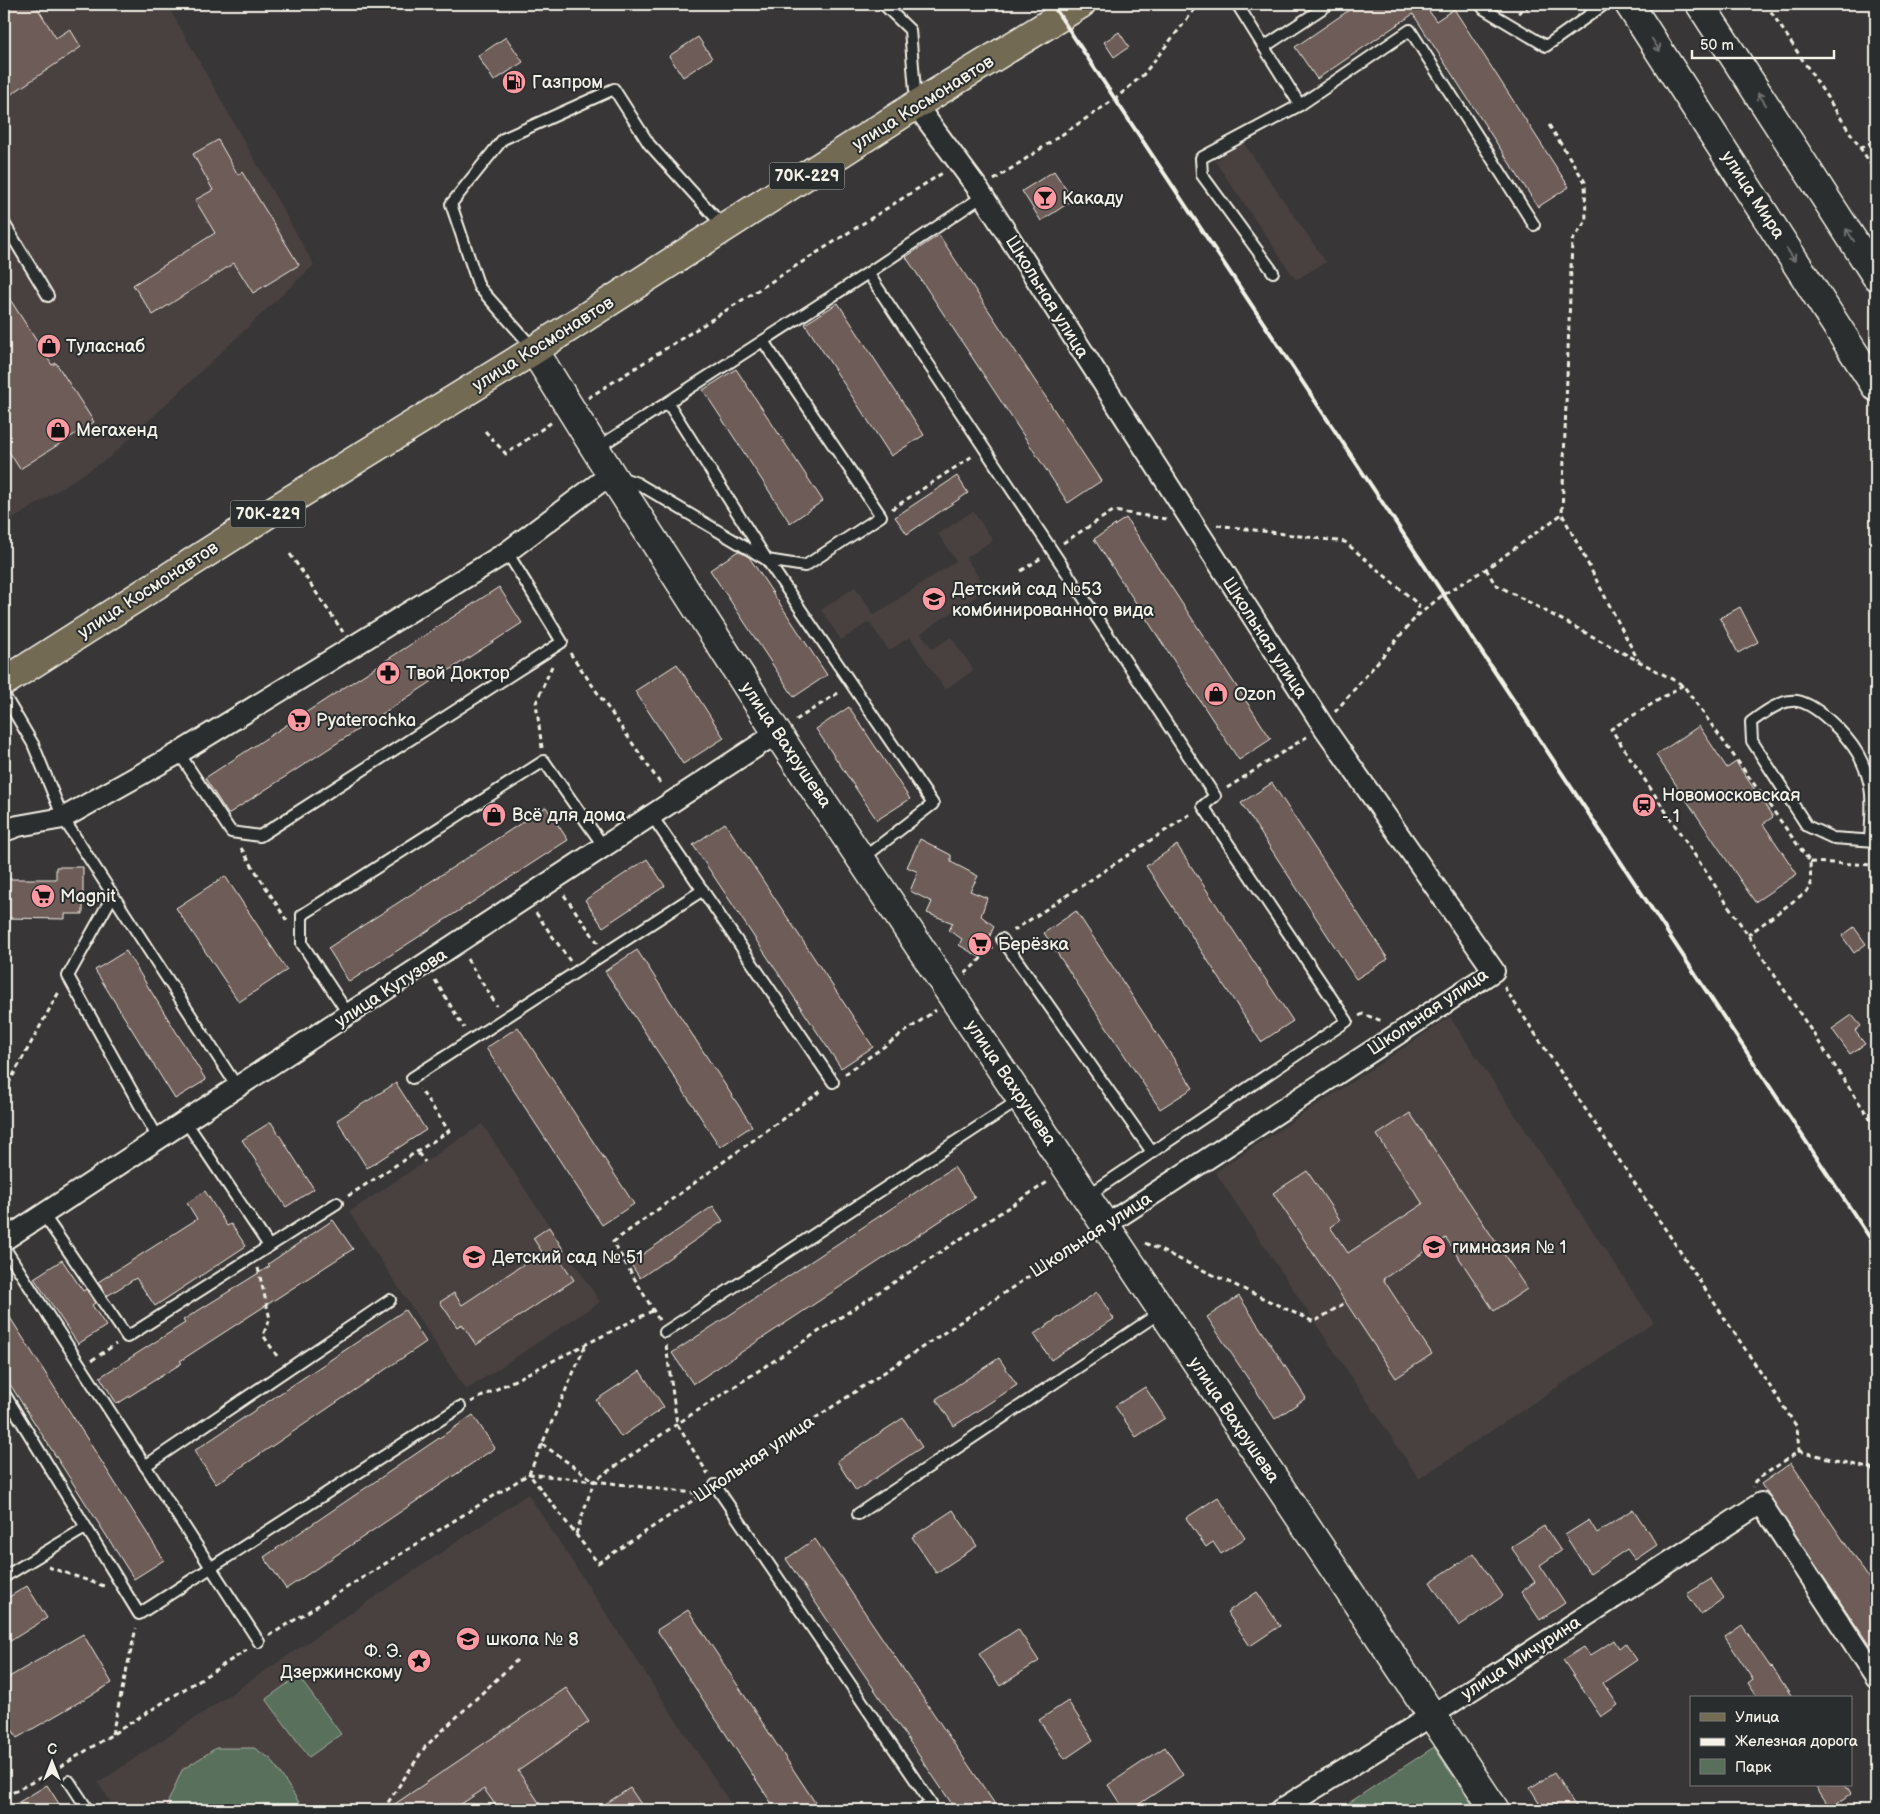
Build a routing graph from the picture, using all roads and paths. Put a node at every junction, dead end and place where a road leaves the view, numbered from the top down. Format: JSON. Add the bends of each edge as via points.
{"nodes":[{"id":1,"x":883,"y":4,"type":"edge"},
{"id":2,"x":1081,"y":4,"type":"edge"},
{"id":3,"x":1199,"y":4,"type":"edge"},
{"id":4,"x":1237,"y":4,"type":"edge"},
{"id":5,"x":1329,"y":4,"type":"edge"},
{"id":6,"x":1480,"y":4,"type":"edge"},
{"id":7,"x":1605,"y":4,"type":"edge"},
{"id":8,"x":1629,"y":4,"type":"edge"},
{"id":9,"x":1700,"y":4,"type":"edge"},
{"id":10,"x":1766,"y":4,"type":"edge"},
{"id":11,"x":1264,"y":47,"type":"junction"},
{"id":12,"x":1300,"y":104,"type":"junction"},
{"id":13,"x":916,"y":105,"type":"junction"},
{"id":14,"x":1549,"y":124,"type":"dead end"},
{"id":15,"x":1876,"y":140,"type":"edge"},
{"id":16,"x":1860,"y":148,"type":"junction"},
{"id":17,"x":959,"y":162,"type":"junction"},
{"id":18,"x":1876,"y":172,"type":"edge"},
{"id":19,"x":981,"y":193,"type":"junction"},
{"id":20,"x":4,"y":223,"type":"edge"},
{"id":21,"x":1534,"y":224,"type":"dead end"},
{"id":22,"x":725,"y":229,"type":"junction"},
{"id":23,"x":1273,"y":272,"type":"dead end"},
{"id":24,"x":868,"y":273,"type":"junction"},
{"id":25,"x":1876,"y":276,"type":"edge"},
{"id":26,"x":48,"y":296,"type":"dead end"},
{"id":27,"x":764,"y":341,"type":"junction"},
{"id":28,"x":534,"y":350,"type":"junction"},
{"id":29,"x":1876,"y":387,"type":"edge"},
{"id":30,"x":668,"y":403,"type":"junction"},
{"id":31,"x":570,"y":410,"type":"junction"},
{"id":32,"x":485,"y":431,"type":"dead end"},
{"id":33,"x":984,"y":448,"type":"junction"},
{"id":34,"x":596,"y":449,"type":"junction"},
{"id":35,"x":610,"y":474,"type":"junction"},
{"id":36,"x":1562,"y":514,"type":"junction"},
{"id":37,"x":881,"y":516,"type":"junction"},
{"id":38,"x":507,"y":552,"type":"junction"},
{"id":39,"x":290,"y":554,"type":"dead end"},
{"id":40,"x":767,"y":560,"type":"junction"},
{"id":41,"x":1486,"y":569,"type":"junction"},
{"id":42,"x":1416,"y":617,"type":"dead end"},
{"id":43,"x":562,"y":642,"type":"junction"},
{"id":44,"x":353,"y":646,"type":"junction"},
{"id":45,"x":1638,"y":660,"type":"junction"},
{"id":46,"x":4,"y":682,"type":"edge"},
{"id":47,"x":852,"y":684,"type":"junction"},
{"id":48,"x":1683,"y":685,"type":"junction"},
{"id":49,"x":4,"y":695,"type":"edge"},
{"id":50,"x":538,"y":730,"type":"dead end"},
{"id":51,"x":777,"y":733,"type":"junction"},
{"id":52,"x":180,"y":752,"type":"junction"},
{"id":53,"x":673,"y":802,"type":"junction"},
{"id":54,"x":1202,"y":806,"type":"junction"},
{"id":55,"x":652,"y":816,"type":"junction"},
{"id":56,"x":63,"y":818,"type":"junction"},
{"id":57,"x":4,"y":831,"type":"edge"},
{"id":58,"x":231,"y":832,"type":"junction"},
{"id":59,"x":1873,"y":840,"type":"edge"},
{"id":60,"x":604,"y":847,"type":"junction"},
{"id":61,"x":862,"y":859,"type":"junction"},
{"id":62,"x":1810,"y":862,"type":"junction"},
{"id":63,"x":1876,"y":866,"type":"edge"},
{"id":64,"x":554,"y":880,"type":"junction"},
{"id":65,"x":702,"y":890,"type":"junction"},
{"id":66,"x":113,"y":895,"type":"junction"},
{"id":67,"x":526,"y":898,"type":"junction"},
{"id":68,"x":1748,"y":935,"type":"junction"},
{"id":69,"x":1002,"y":938,"type":"junction"},
{"id":70,"x":302,"y":944,"type":"junction"},
{"id":71,"x":457,"y":944,"type":"junction"},
{"id":72,"x":606,"y":954,"type":"junction"},
{"id":73,"x":425,"y":965,"type":"junction"},
{"id":74,"x":1494,"y":971,"type":"junction"},
{"id":75,"x":578,"y":972,"type":"junction"},
{"id":76,"x":68,"y":976,"type":"junction"},
{"id":77,"x":954,"y":997,"type":"junction"},
{"id":78,"x":350,"y":1015,"type":"junction"},
{"id":79,"x":505,"y":1018,"type":"junction"},
{"id":80,"x":1348,"y":1021,"type":"junction"},
{"id":81,"x":1404,"y":1029,"type":"junction"},
{"id":82,"x":472,"y":1040,"type":"junction"},
{"id":83,"x":412,"y":1078,"type":"joint"},
{"id":84,"x":833,"y":1082,"type":"junction"},
{"id":85,"x":238,"y":1088,"type":"junction"},
{"id":86,"x":4,"y":1092,"type":"edge"},
{"id":87,"x":1022,"y":1099,"type":"junction"},
{"id":88,"x":186,"y":1122,"type":"junction"},
{"id":89,"x":1876,"y":1128,"type":"edge"},
{"id":90,"x":159,"y":1140,"type":"junction"},
{"id":91,"x":1152,"y":1152,"type":"junction"},
{"id":92,"x":418,"y":1153,"type":"junction"},
{"id":93,"x":425,"y":1162,"type":"dead end"},
{"id":94,"x":1068,"y":1168,"type":"junction"},
{"id":95,"x":1087,"y":1196,"type":"junction"},
{"id":96,"x":338,"y":1203,"type":"joint"},
{"id":97,"x":43,"y":1214,"type":"junction"},
{"id":98,"x":1106,"y":1225,"type":"junction"},
{"id":99,"x":4,"y":1240,"type":"edge"},
{"id":100,"x":1142,"y":1242,"type":"dead end"},
{"id":101,"x":4,"y":1246,"type":"edge"},
{"id":102,"x":269,"y":1246,"type":"junction"},
{"id":103,"x":255,"y":1255,"type":"junction"},
{"id":104,"x":390,"y":1300,"type":"dead end"},
{"id":105,"x":1346,"y":1302,"type":"dead end"},
{"id":106,"x":654,"y":1310,"type":"junction"},
{"id":107,"x":1162,"y":1311,"type":"junction"},
{"id":108,"x":664,"y":1332,"type":"junction"},
{"id":109,"x":127,"y":1337,"type":"junction"},
{"id":110,"x":586,"y":1346,"type":"junction"},
{"id":111,"x":82,"y":1367,"type":"junction"},
{"id":112,"x":286,"y":1370,"type":"junction"},
{"id":113,"x":4,"y":1393,"type":"edge"},
{"id":114,"x":460,"y":1408,"type":"joint"},
{"id":115,"x":677,"y":1424,"type":"junction"},
{"id":116,"x":542,"y":1444,"type":"junction"},
{"id":117,"x":1799,"y":1451,"type":"junction"},
{"id":118,"x":145,"y":1466,"type":"junction"},
{"id":119,"x":1876,"y":1466,"type":"edge"},
{"id":120,"x":1872,"y":1469,"type":"junction"},
{"id":121,"x":529,"y":1474,"type":"junction"},
{"id":122,"x":1876,"y":1476,"type":"edge"},
{"id":123,"x":594,"y":1481,"type":"junction"},
{"id":124,"x":715,"y":1485,"type":"junction"},
{"id":125,"x":701,"y":1494,"type":"junction"},
{"id":126,"x":1760,"y":1503,"type":"junction"},
{"id":127,"x":858,"y":1514,"type":"dead end"},
{"id":128,"x":85,"y":1528,"type":"junction"},
{"id":129,"x":576,"y":1534,"type":"junction"},
{"id":130,"x":30,"y":1561,"type":"junction"},
{"id":131,"x":211,"y":1568,"type":"junction"},
{"id":132,"x":4,"y":1577,"type":"edge"},
{"id":133,"x":126,"y":1593,"type":"junction"},
{"id":134,"x":140,"y":1614,"type":"junction"},
{"id":135,"x":259,"y":1642,"type":"junction"},
{"id":136,"x":517,"y":1660,"type":"dead end"},
{"id":137,"x":1876,"y":1678,"type":"edge"},
{"id":138,"x":1431,"y":1716,"type":"junction"},
{"id":139,"x":112,"y":1734,"type":"junction"},
{"id":140,"x":69,"y":1781,"type":"dead end"},
{"id":141,"x":4,"y":1793,"type":"edge"},
{"id":142,"x":88,"y":1810,"type":"edge"},
{"id":143,"x":382,"y":1810,"type":"edge"},
{"id":144,"x":921,"y":1810,"type":"edge"},
{"id":145,"x":1280,"y":1810,"type":"edge"},
{"id":146,"x":1495,"y":1810,"type":"edge"}],
"edges":[{"from":1,"to":13,"type":"lane","via":[[910,30]]},
{"from":2,"to":13,"type":"main road","name":"улица Космонавтов","number":"70К-229"},
{"from":3,"to":19,"type":"path","via":[[1143,75],[1115,99]]},
{"from":4,"to":11,"type":"lane"},
{"from":5,"to":11,"type":"lane"},
{"from":6,"to":7,"type":"lane","via":[[1546,46]]},
{"from":8,"to":29,"type":"main road","name":"улица Мира","one_way":true},
{"from":25,"to":9,"type":"main road","one_way":true},
{"from":10,"to":16,"type":"path"},
{"from":11,"to":12,"type":"lane"},
{"from":12,"to":21,"type":"lane","via":[[1410,30]]},
{"from":12,"to":23,"type":"lane","via":[[1201,158],[1202,175]]},
{"from":13,"to":17,"type":"street","name":"Школьная улица"},
{"from":13,"to":22,"type":"main road","name":"улица Космонавтов","number":"70К-229"},
{"from":14,"to":36,"type":"path","via":[[1585,182],[1586,221],[1572,241]]},
{"from":15,"to":16,"type":"path"},
{"from":16,"to":18,"type":"path"},
{"from":17,"to":19,"type":"street","name":"Школьная улица"},
{"from":17,"to":31,"type":"path"},
{"from":19,"to":24,"type":"lane"},
{"from":19,"to":74,"type":"street","name":"Школьная улица","via":[[1323,726]]},
{"from":20,"to":26,"type":"lane"},
{"from":22,"to":28,"type":"main road","name":"улица Космонавтов","number":"70К-229"},
{"from":22,"to":28,"type":"lane","via":[[649,144],[614,89],[503,139],[451,204],[479,287]]},
{"from":24,"to":27,"type":"lane"},
{"from":24,"to":33,"type":"lane"},
{"from":27,"to":30,"type":"lane"},
{"from":27,"to":37,"type":"lane"},
{"from":28,"to":31,"type":"main road","name":"улица Вахрушева"},
{"from":28,"to":46,"type":"main road","name":"улица Космонавтов","number":"70К-229"},
{"from":30,"to":34,"type":"lane"},
{"from":30,"to":40,"type":"lane"},
{"from":31,"to":32,"type":"path","via":[[506,454]]},
{"from":31,"to":34,"type":"main road","name":"улица Вахрушева"},
{"from":33,"to":37,"type":"path"},
{"from":33,"to":54,"type":"lane","via":[[1215,796]]},
{"from":34,"to":35,"type":"main road","name":"улица Вахрушева"},
{"from":35,"to":38,"type":"street"},
{"from":35,"to":40,"type":"lane","via":[[637,483]]},
{"from":35,"to":51,"type":"main road","name":"улица Вахрушева"},
{"from":36,"to":41,"type":"path"},
{"from":36,"to":45,"type":"path"},
{"from":37,"to":40,"type":"lane","via":[[805,566]]},
{"from":38,"to":43,"type":"lane"},
{"from":38,"to":44,"type":"street"},
{"from":39,"to":44,"type":"path"},
{"from":40,"to":47,"type":"lane"},
{"from":41,"to":42,"type":"path","via":[[1456,586]]},
{"from":41,"to":45,"type":"path","via":[[1495,584]]},
{"from":43,"to":50,"type":"path","via":[[536,703]]},
{"from":43,"to":53,"type":"path"},
{"from":43,"to":58,"type":"lane","via":[[260,836]]},
{"from":44,"to":52,"type":"street"},
{"from":45,"to":48,"type":"path"},
{"from":47,"to":51,"type":"path"},
{"from":47,"to":61,"type":"lane","via":[[933,804]]},
{"from":48,"to":62,"type":"path"},
{"from":48,"to":68,"type":"path","via":[[1611,729]]},
{"from":49,"to":56,"type":"lane","via":[[33,744]]},
{"from":51,"to":53,"type":"street","name":"улица Кутузова"},
{"from":51,"to":61,"type":"main road","name":"улица Вахрушева"},
{"from":52,"to":56,"type":"street"},
{"from":52,"to":58,"type":"lane"},
{"from":53,"to":55,"type":"street","name":"улица Кутузова"},
{"from":54,"to":69,"type":"path"},
{"from":54,"to":80,"type":"lane"},
{"from":55,"to":60,"type":"street","name":"улица Кутузова"},
{"from":55,"to":65,"type":"lane"},
{"from":56,"to":57,"type":"street"},
{"from":56,"to":66,"type":"lane"},
{"from":58,"to":70,"type":"path"},
{"from":59,"to":59,"type":"lane","via":[[1833,838],[1807,826],[1752,741],[1751,722],[1792,700],[1810,705],[1827,718],[1858,753],[1871,793]]},
{"from":60,"to":64,"type":"street","name":"улица Кутузова"},
{"from":60,"to":70,"type":"lane","via":[[544,761],[302,915]]},
{"from":61,"to":77,"type":"main road","name":"улица Вахрушева"},
{"from":62,"to":63,"type":"path"},
{"from":62,"to":68,"type":"path","via":[[1811,888]]},
{"from":64,"to":67,"type":"street","name":"улица Кутузова"},
{"from":64,"to":72,"type":"path"},
{"from":65,"to":72,"type":"lane"},
{"from":65,"to":84,"type":"lane"},
{"from":66,"to":76,"type":"lane"},
{"from":66,"to":85,"type":"lane"},
{"from":67,"to":71,"type":"street","name":"улица Кутузова"},
{"from":67,"to":75,"type":"path"},
{"from":68,"to":89,"type":"path"},
{"from":69,"to":77,"type":"path","via":[[964,975],[970,985]]},
{"from":69,"to":91,"type":"lane"},
{"from":70,"to":78,"type":"lane"},
{"from":71,"to":73,"type":"street","name":"улица Кутузова"},
{"from":71,"to":79,"type":"path"},
{"from":72,"to":75,"type":"lane"},
{"from":73,"to":78,"type":"street","name":"улица Кутузова"},
{"from":73,"to":82,"type":"path"},
{"from":74,"to":81,"type":"street","name":"Школьная улица"},
{"from":74,"to":117,"type":"path","via":[[1797,1427]]},
{"from":75,"to":79,"type":"lane"},
{"from":76,"to":86,"type":"path"},
{"from":76,"to":90,"type":"lane"},
{"from":77,"to":84,"type":"path"},
{"from":77,"to":87,"type":"main road","name":"улица Вахрушева"},
{"from":78,"to":85,"type":"street","name":"улица Кутузова"},
{"from":79,"to":82,"type":"lane"},
{"from":80,"to":81,"type":"path","via":[[1363,1014]]},
{"from":80,"to":91,"type":"lane"},
{"from":81,"to":98,"type":"street","name":"Школьная улица"},
{"from":82,"to":83,"type":"lane"},
{"from":83,"to":92,"type":"path","via":[[449,1131]]},
{"from":84,"to":106,"type":"path","via":[[613,1242]]},
{"from":85,"to":88,"type":"street","name":"улица Кутузова"},
{"from":87,"to":94,"type":"main road","name":"улица Вахрушева"},
{"from":87,"to":108,"type":"lane"},
{"from":88,"to":90,"type":"street","name":"улица Кутузова"},
{"from":88,"to":102,"type":"lane"},
{"from":90,"to":97,"type":"street","name":"улица Кутузова"},
{"from":91,"to":95,"type":"lane"},
{"from":92,"to":93,"type":"path"},
{"from":92,"to":96,"type":"path"},
{"from":94,"to":95,"type":"main road","name":"улица Вахрушева"},
{"from":94,"to":115,"type":"path"},
{"from":95,"to":98,"type":"main road","name":"улица Вахрушева"},
{"from":96,"to":102,"type":"lane"},
{"from":97,"to":99,"type":"street","name":"улица Кутузова"},
{"from":97,"to":109,"type":"lane"},
{"from":98,"to":107,"type":"main road","name":"улица Вахрушева"},
{"from":98,"to":124,"type":"path","name":"Школьная улица"},
{"from":100,"to":105,"type":"path","via":[[1314,1322]]},
{"from":101,"to":111,"type":"lane"},
{"from":102,"to":103,"type":"lane"},
{"from":103,"to":109,"type":"lane"},
{"from":103,"to":112,"type":"path","via":[[270,1319],[263,1335]]},
{"from":104,"to":112,"type":"lane"},
{"from":106,"to":108,"type":"path"},
{"from":106,"to":110,"type":"path"},
{"from":107,"to":127,"type":"lane"},
{"from":107,"to":138,"type":"main road","name":"улица Вахрушева"},
{"from":108,"to":115,"type":"path"},
{"from":109,"to":111,"type":"path"},
{"from":110,"to":114,"type":"path"},
{"from":110,"to":116,"type":"path"},
{"from":111,"to":118,"type":"lane"},
{"from":112,"to":118,"type":"lane"},
{"from":113,"to":128,"type":"lane"},
{"from":114,"to":131,"type":"lane"},
{"from":115,"to":123,"type":"path"},
{"from":115,"to":124,"type":"path"},
{"from":116,"to":121,"type":"path"},
{"from":116,"to":123,"type":"path"},
{"from":117,"to":120,"type":"path"},
{"from":117,"to":126,"type":"path","via":[[1755,1480],[1752,1489]]},
{"from":118,"to":131,"type":"lane"},
{"from":119,"to":120,"type":"path"},
{"from":120,"to":122,"type":"path"},
{"from":121,"to":123,"type":"path"},
{"from":121,"to":129,"type":"path"},
{"from":121,"to":135,"type":"path"},
{"from":123,"to":125,"type":"path"},
{"from":123,"to":129,"type":"path"},
{"from":124,"to":125,"type":"path","name":"Школьная улица"},
{"from":124,"to":144,"type":"lane","via":[[931,1803]]},
{"from":125,"to":129,"type":"path","name":"Школьная улица","via":[[598,1563]]},
{"from":126,"to":137,"type":"street"},
{"from":126,"to":138,"type":"street","name":"улица Мичурина"},
{"from":128,"to":130,"type":"lane"},
{"from":128,"to":133,"type":"lane"},
{"from":130,"to":132,"type":"lane"},
{"from":130,"to":133,"type":"path"},
{"from":131,"to":134,"type":"lane"},
{"from":131,"to":135,"type":"lane"},
{"from":133,"to":134,"type":"lane"},
{"from":134,"to":139,"type":"path"},
{"from":135,"to":139,"type":"path"},
{"from":136,"to":143,"type":"path","via":[[425,1747]]},
{"from":138,"to":145,"type":"street","name":"улица Мичурина"},
{"from":138,"to":146,"type":"main road","name":"улица Вахрушева"},
{"from":139,"to":141,"type":"path","via":[[44,1776],[12,1793]]},
{"from":140,"to":142,"type":"lane"}]}
